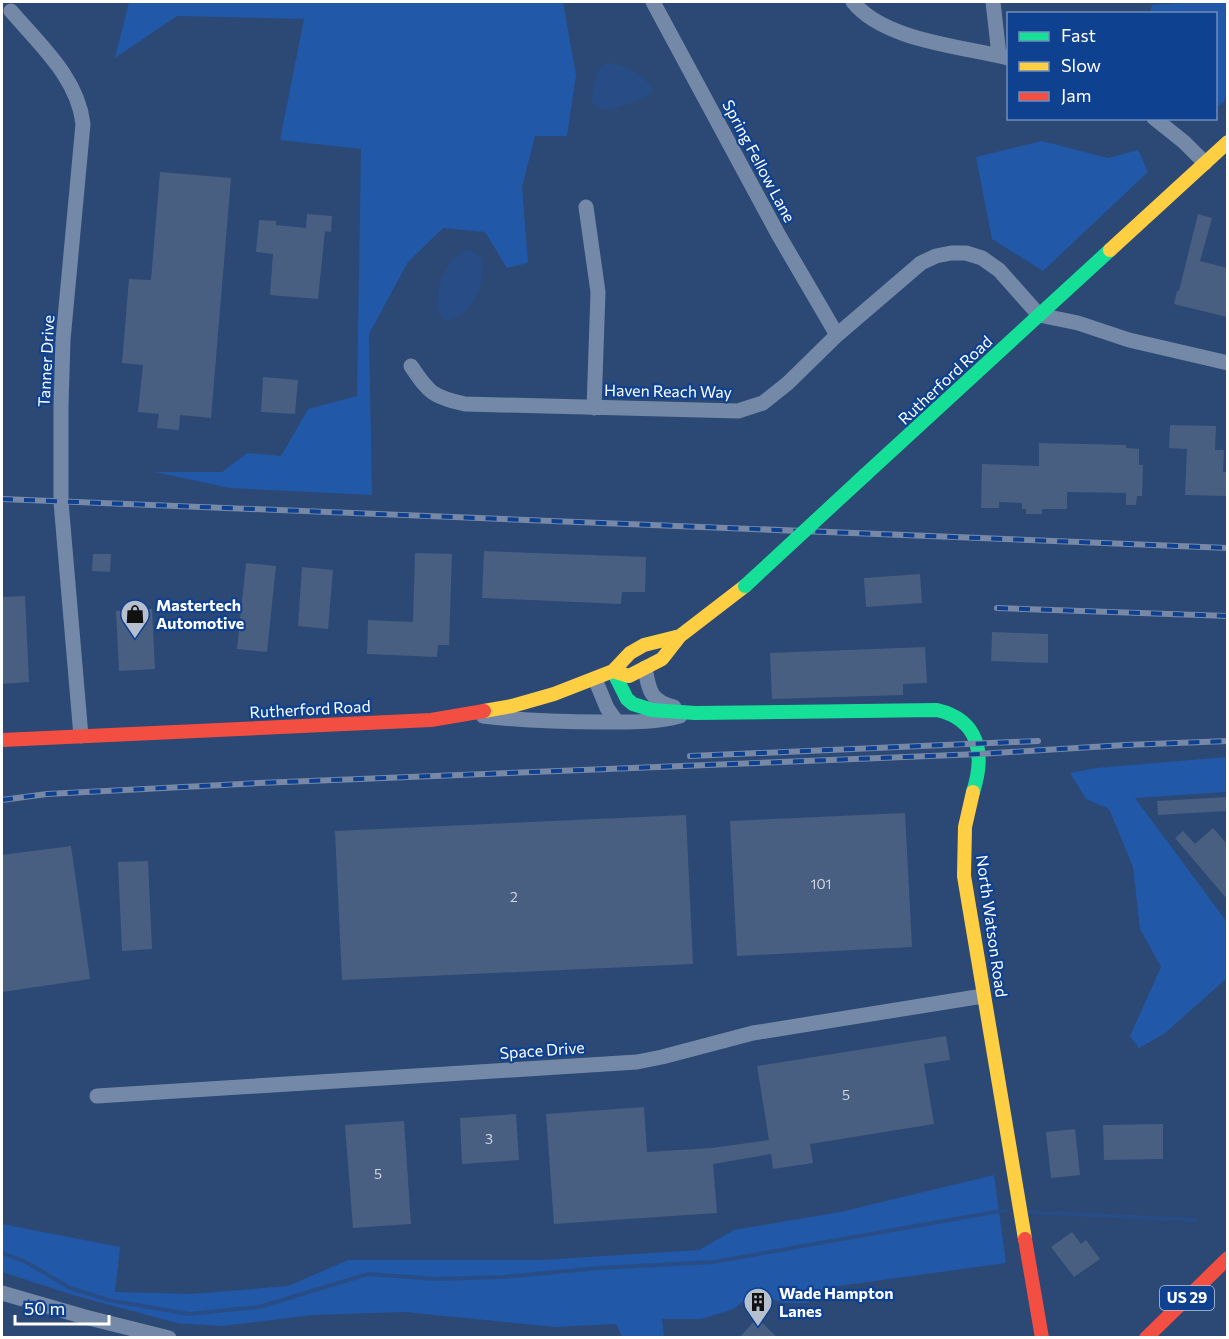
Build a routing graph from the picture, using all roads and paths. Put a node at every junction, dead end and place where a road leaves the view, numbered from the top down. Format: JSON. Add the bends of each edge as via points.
{"nodes":[{"id":1,"x":653,"y":2,"type":"edge"},
{"id":2,"x":853,"y":2,"type":"edge"},
{"id":3,"x":993,"y":2,"type":"edge"},
{"id":4,"x":8,"y":8,"type":"edge"},
{"id":5,"x":1004,"y":56,"type":"edge"},
{"id":6,"x":1157,"y":120,"type":"edge"},
{"id":7,"x":1227,"y":142,"type":"edge"},
{"id":8,"x":1205,"y":164,"type":"junction"},
{"id":9,"x":586,"y":207,"type":"dead end"},
{"id":10,"x":1039,"y":315,"type":"junction"},
{"id":11,"x":837,"y":335,"type":"junction"},
{"id":12,"x":1227,"y":363,"type":"edge"},
{"id":13,"x":411,"y":366,"type":"dead end"},
{"id":14,"x":594,"y":408,"type":"junction"},
{"id":15,"x":680,"y":636,"type":"junction"},
{"id":16,"x":645,"y":668,"type":"junction"},
{"id":17,"x":613,"y":671,"type":"junction"},
{"id":18,"x":595,"y":679,"type":"junction"},
{"id":19,"x":695,"y":713,"type":"junction"},
{"id":20,"x":468,"y":714,"type":"junction"},
{"id":21,"x":617,"y":722,"type":"junction"},
{"id":22,"x":81,"y":736,"type":"junction"},
{"id":23,"x":2,"y":740,"type":"edge"},
{"id":24,"x":983,"y":996,"type":"junction"},
{"id":25,"x":98,"y":1096,"type":"dead end"},
{"id":26,"x":1227,"y":1258,"type":"edge"},
{"id":27,"x":2,"y":1293,"type":"edge"},
{"id":28,"x":168,"y":1338,"type":"edge"},
{"id":29,"x":1042,"y":1338,"type":"edge"},
{"id":30,"x":1146,"y":1338,"type":"edge"}],
"edges":[{"from":1,"to":11,"type":"street","name":"Spring Fellow Lane"},
{"from":2,"to":5,"type":"street","via":[[870,17],[906,34]]},
{"from":3,"to":5,"type":"street"},
{"from":4,"to":22,"type":"street","name":"Tanner Drive","via":[[69,82],[79,101],[83,124],[63,340],[61,406],[61,502]]},
{"from":6,"to":8,"type":"street"},
{"from":7,"to":8,"type":"street","name":"Rutherford Road"},
{"from":8,"to":10,"type":"street","name":"Rutherford Road"},
{"from":9,"to":14,"type":"street","via":[[598,292]]},
{"from":10,"to":11,"type":"street","name":"Haven Reach Way","via":[[999,270],[982,258],[951,253],[921,263]]},
{"from":10,"to":12,"type":"street"},
{"from":10,"to":15,"type":"street","name":"Rutherford Road","bridge":true,"via":[[745,586]]},
{"from":11,"to":14,"type":"street","name":"Haven Reach Way","via":[[763,403],[738,411]]},
{"from":13,"to":14,"type":"street","name":"Haven Reach Way","via":[[426,389],[442,399],[465,404]]},
{"from":15,"to":16,"type":"street","name":"Rutherford Road","via":[[662,659]]},
{"from":15,"to":17,"type":"street","name":"Rutherford Road","via":[[644,645]]},
{"from":16,"to":17,"type":"street","name":"Rutherford Road","via":[[629,676]]},
{"from":16,"to":19,"type":"street","name":"North Watson Road","via":[[649,691],[657,700]]},
{"from":17,"to":18,"type":"street","name":"Rutherford Road"},
{"from":17,"to":19,"type":"street","name":"North Watson Road","via":[[633,704],[652,710]]},
{"from":18,"to":20,"type":"street","name":"Rutherford Road","via":[[544,697]]},
{"from":18,"to":21,"type":"street"},
{"from":19,"to":21,"type":"street","name":"North Watson Road","via":[[659,722]]},
{"from":19,"to":24,"type":"street","name":"North Watson Road","via":[[937,710],[967,723],[980,762],[966,820],[963,864]]},
{"from":20,"to":21,"type":"street","name":"North Watson Road","via":[[527,722]]},
{"from":20,"to":22,"type":"street","name":"Rutherford Road","via":[[431,720]]},
{"from":22,"to":23,"type":"street","name":"Rutherford Road"},
{"from":24,"to":25,"type":"street","name":"Space Drive","via":[[753,1033],[636,1062]]},
{"from":24,"to":29,"type":"street","name":"North Watson Road"},
{"from":26,"to":30,"type":"street","number":"US 29"},
{"from":27,"to":28,"type":"street"}]}
